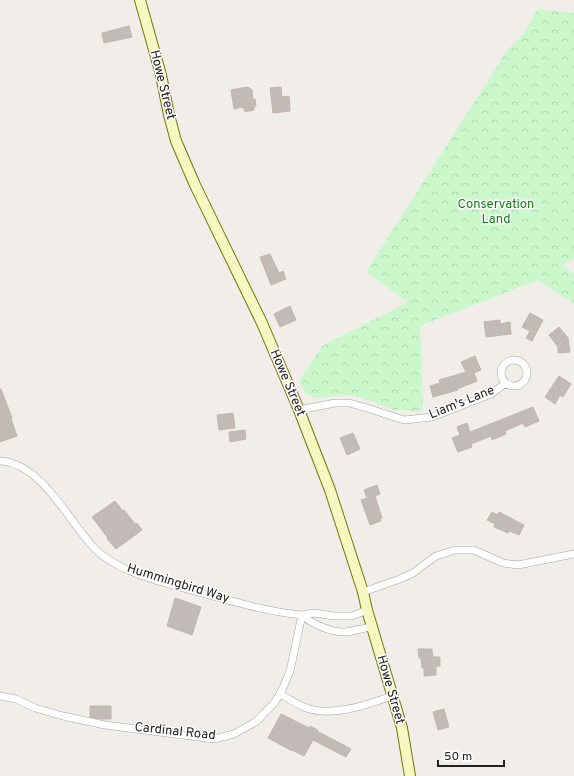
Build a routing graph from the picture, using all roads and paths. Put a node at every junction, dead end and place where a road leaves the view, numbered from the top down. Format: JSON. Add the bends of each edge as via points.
{"nodes":[{"id":1,"x":140,"y":0,"type":"edge"},
{"id":2,"x":506,"y":383,"type":"dead end"},
{"id":3,"x":299,"y":410,"type":"junction"},
{"id":4,"x":0,"y":461,"type":"edge"},
{"id":5,"x":574,"y":554,"type":"edge"},
{"id":6,"x":363,"y":592,"type":"junction"},
{"id":7,"x":367,"y":610,"type":"junction"},
{"id":8,"x":302,"y":615,"type":"junction"},
{"id":9,"x":372,"y":627,"type":"junction"},
{"id":10,"x":280,"y":694,"type":"junction"},
{"id":11,"x":0,"y":696,"type":"edge"},
{"id":12,"x":392,"y":696,"type":"junction"},
{"id":13,"x":410,"y":776,"type":"edge"}],
"edges":[{"from":1,"to":3,"type":"street","name":"Howe Street","via":[[176,141],[262,323]]},
{"from":2,"to":3,"type":"street","name":"Liam's Lane","via":[[491,394],[432,417],[404,420],[349,403]]},
{"from":3,"to":6,"type":"street","name":"Howe Street","via":[[330,490]]},
{"from":4,"to":8,"type":"street","name":"Hummingbird Way","via":[[22,467],[35,476],[95,549],[105,559],[122,568],[243,604]]},
{"from":5,"to":6,"type":"street","via":[[518,565],[503,563],[474,550],[455,550],[436,556],[400,579]]},
{"from":6,"to":7,"type":"street","name":"Howe Street"},
{"from":7,"to":8,"type":"street","name":"Hummingbird Way","via":[[352,616],[314,613]]},
{"from":7,"to":9,"type":"street","name":"Howe Street"},
{"from":8,"to":9,"type":"street","name":"Hummingbird Way","via":[[308,621],[339,631]]},
{"from":8,"to":10,"type":"street","name":"Cardinal Road","via":[[290,671]]},
{"from":9,"to":12,"type":"street","name":"Howe Street"},
{"from":10,"to":11,"type":"street","name":"Cardinal Road","via":[[257,721],[234,734],[214,739],[105,725],[63,716]]},
{"from":10,"to":12,"type":"street","via":[[319,711],[360,705]]},
{"from":12,"to":13,"type":"street","name":"Howe Street","via":[[402,728]]}]}
